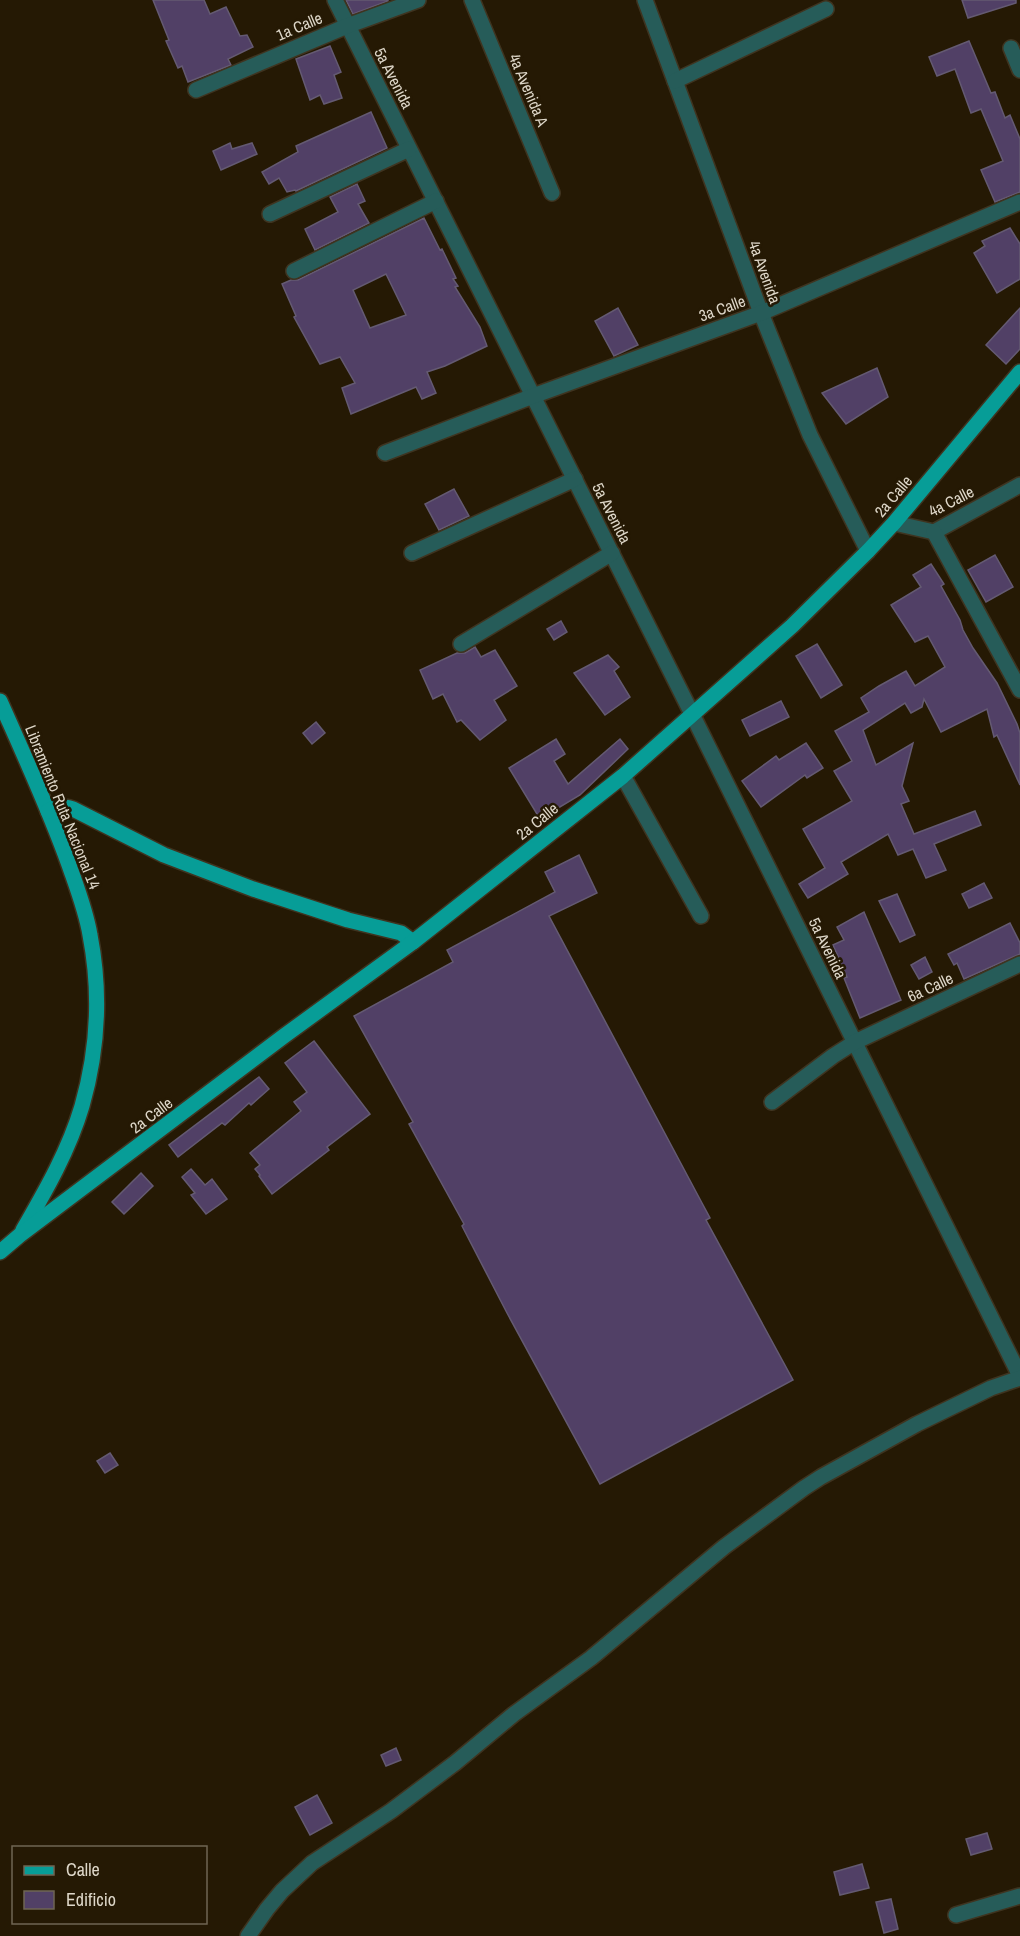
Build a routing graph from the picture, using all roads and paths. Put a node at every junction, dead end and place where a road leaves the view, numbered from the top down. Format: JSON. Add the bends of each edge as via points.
{"nodes":[{"id":1,"x":335,"y":0,"type":"edge"},
{"id":2,"x":418,"y":0,"type":"edge"},
{"id":3,"x":472,"y":0,"type":"edge"},
{"id":4,"x":645,"y":0,"type":"edge"},
{"id":5,"x":826,"y":9,"type":"dead end"},
{"id":6,"x":347,"y":26,"type":"junction"},
{"id":7,"x":1011,"y":48,"type":"dead end"},
{"id":8,"x":1020,"y":70,"type":"edge"},
{"id":9,"x":675,"y":81,"type":"junction"},
{"id":10,"x":196,"y":90,"type":"dead end"},
{"id":11,"x":409,"y":148,"type":"junction"},
{"id":12,"x":552,"y":194,"type":"dead end"},
{"id":13,"x":436,"y":201,"type":"junction"},
{"id":14,"x":1020,"y":202,"type":"edge"},
{"id":15,"x":270,"y":214,"type":"dead end"},
{"id":16,"x":294,"y":271,"type":"dead end"},
{"id":17,"x":761,"y":313,"type":"junction"},
{"id":18,"x":1020,"y":372,"type":"edge"},
{"id":19,"x":533,"y":396,"type":"junction"},
{"id":20,"x":385,"y":453,"type":"dead end"},
{"id":21,"x":575,"y":479,"type":"junction"},
{"id":22,"x":1020,"y":485,"type":"edge"},
{"id":23,"x":894,"y":523,"type":"junction"},
{"id":24,"x":934,"y":532,"type":"junction"},
{"id":25,"x":868,"y":551,"type":"junction"},
{"id":26,"x":412,"y":553,"type":"dead end"},
{"id":27,"x":612,"y":553,"type":"junction"},
{"id":28,"x":461,"y":644,"type":"dead end"},
{"id":29,"x":1020,"y":690,"type":"edge"},
{"id":30,"x":0,"y":701,"type":"edge"},
{"id":31,"x":692,"y":714,"type":"junction"},
{"id":32,"x":622,"y":776,"type":"junction"},
{"id":33,"x":48,"y":811,"type":"junction"},
{"id":34,"x":701,"y":916,"type":"dead end"},
{"id":35,"x":412,"y":942,"type":"junction"},
{"id":36,"x":1020,"y":964,"type":"edge"},
{"id":37,"x":855,"y":1042,"type":"junction"},
{"id":38,"x":772,"y":1102,"type":"dead end"},
{"id":39,"x":20,"y":1235,"type":"junction"},
{"id":40,"x":0,"y":1252,"type":"edge"},
{"id":41,"x":1020,"y":1377,"type":"edge"},
{"id":42,"x":1020,"y":1896,"type":"edge"},
{"id":43,"x":956,"y":1915,"type":"dead end"},
{"id":44,"x":248,"y":1936,"type":"edge"}],
"edges":[{"from":1,"to":6,"type":"street","name":"5a Avenida"},
{"from":2,"to":6,"type":"street","name":"1a Calle"},
{"from":3,"to":12,"type":"street","name":"4a Avenida A"},
{"from":4,"to":9,"type":"street","name":"4a Avenida"},
{"from":5,"to":9,"type":"street"},
{"from":6,"to":10,"type":"street","name":"1a Calle"},
{"from":6,"to":11,"type":"street","name":"5a Avenida"},
{"from":7,"to":8,"type":"street"},
{"from":9,"to":17,"type":"street","name":"4a Avenida"},
{"from":11,"to":13,"type":"street","name":"5a Avenida"},
{"from":11,"to":15,"type":"street"},
{"from":13,"to":16,"type":"street"},
{"from":13,"to":19,"type":"street","name":"5a Avenida"},
{"from":14,"to":17,"type":"street","name":"3a Calle"},
{"from":17,"to":19,"type":"street","name":"3a Calle"},
{"from":17,"to":25,"type":"street","name":"4a Avenida","via":[[810,435]]},
{"from":18,"to":23,"type":"main road","name":"2a Calle"},
{"from":19,"to":20,"type":"street","name":"3a Calle"},
{"from":19,"to":21,"type":"street","name":"5a Avenida"},
{"from":21,"to":26,"type":"street"},
{"from":21,"to":27,"type":"street","name":"5a Avenida"},
{"from":22,"to":24,"type":"street","name":"4a Calle"},
{"from":23,"to":24,"type":"street","name":"4a Calle"},
{"from":23,"to":25,"type":"main road","name":"2a Calle"},
{"from":24,"to":29,"type":"street"},
{"from":25,"to":31,"type":"main road","name":"2a Calle","via":[[792,626]]},
{"from":27,"to":28,"type":"street"},
{"from":27,"to":31,"type":"street","name":"5a Avenida"},
{"from":30,"to":33,"type":"main road","name":"Libramiento Ruta Nacional 14"},
{"from":31,"to":32,"type":"main road","name":"2a Calle"},
{"from":31,"to":37,"type":"street","name":"5a Avenida"},
{"from":32,"to":34,"type":"street"},
{"from":32,"to":35,"type":"main road","name":"2a Calle"},
{"from":33,"to":35,"type":"main road","via":[[62,806],[73,809],[164,855],[253,889],[401,933]]},
{"from":33,"to":39,"type":"main road","name":"Libramiento Ruta Nacional 14","via":[[75,880],[90,934],[97,1016],[90,1076],[81,1108],[55,1172]]},
{"from":35,"to":39,"type":"main road","name":"2a Calle"},
{"from":36,"to":37,"type":"street","name":"6a Calle"},
{"from":37,"to":38,"type":"street","name":"6a Calle"},
{"from":37,"to":41,"type":"street","name":"5a Avenida"},
{"from":39,"to":40,"type":"main road","name":"2a Calle"},
{"from":41,"to":44,"type":"street","via":[[916,1424],[796,1494],[391,1811],[312,1863],[282,1891]]},
{"from":42,"to":43,"type":"street"}]}
